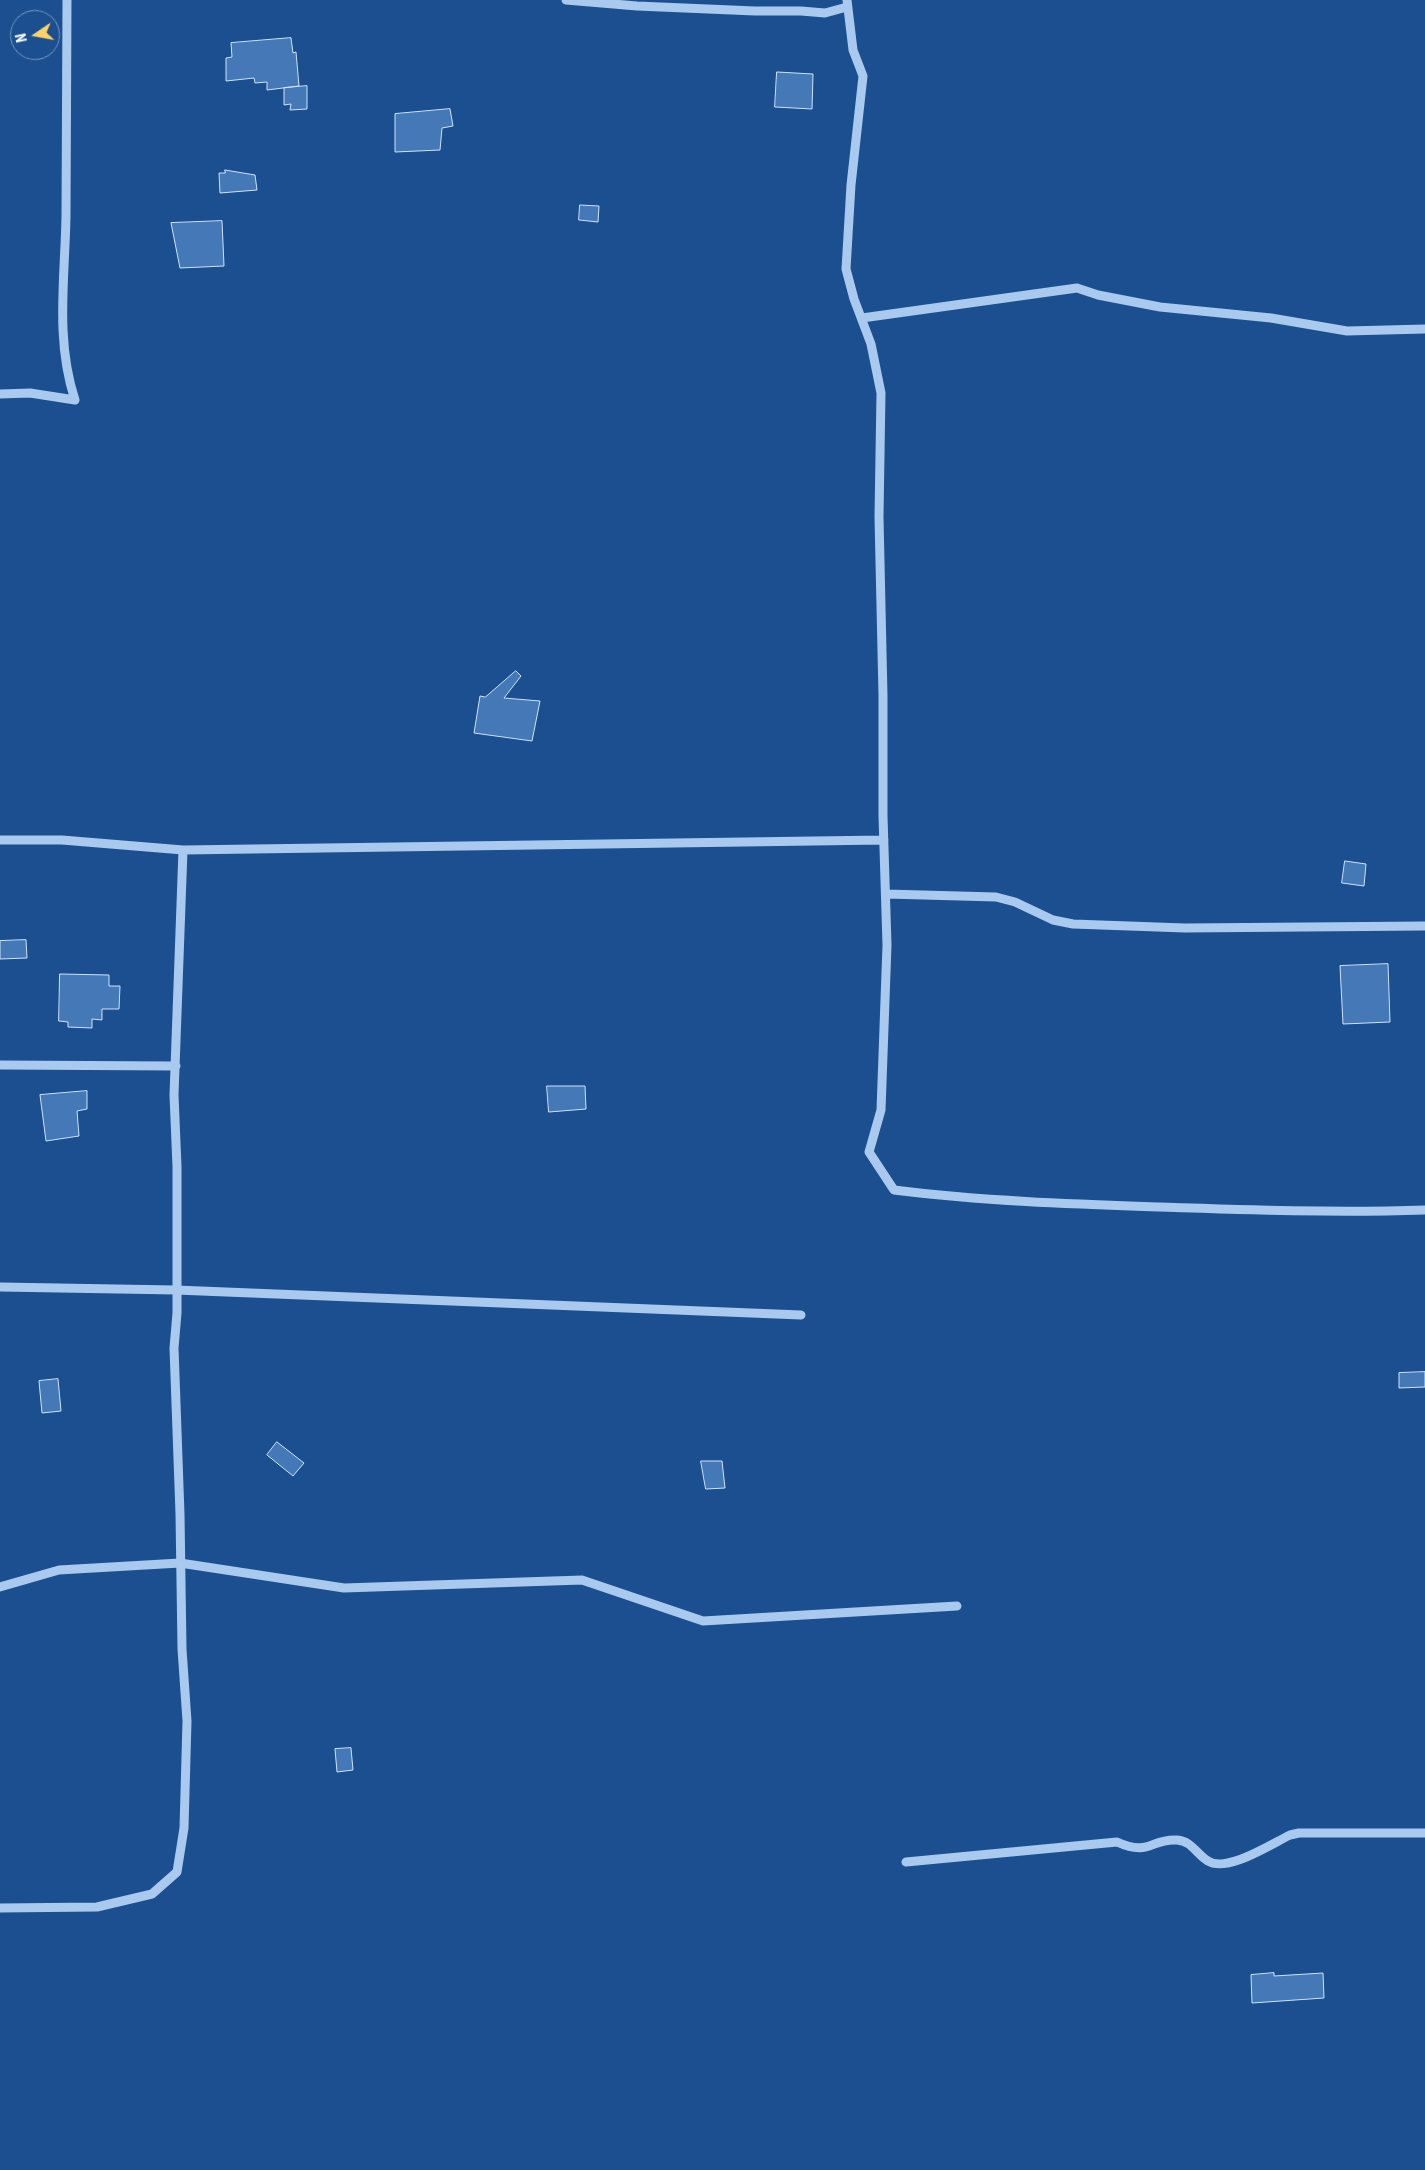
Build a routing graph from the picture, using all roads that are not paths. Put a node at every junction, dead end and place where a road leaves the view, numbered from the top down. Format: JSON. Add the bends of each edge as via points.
{"nodes":[{"id":1,"x":67,"y":0,"type":"edge"},
{"id":2,"x":566,"y":0,"type":"edge"},
{"id":3,"x":847,"y":4,"type":"edge"},
{"id":4,"x":862,"y":318,"type":"junction"},
{"id":5,"x":1425,"y":329,"type":"edge"},
{"id":6,"x":0,"y":394,"type":"edge"},
{"id":7,"x":0,"y":840,"type":"edge"},
{"id":8,"x":884,"y":840,"type":"junction"},
{"id":9,"x":184,"y":850,"type":"junction"},
{"id":10,"x":886,"y":894,"type":"junction"},
{"id":11,"x":1425,"y":926,"type":"edge"},
{"id":12,"x":0,"y":1065,"type":"edge"},
{"id":13,"x":176,"y":1066,"type":"junction"},
{"id":14,"x":1425,"y":1210,"type":"edge"},
{"id":15,"x":0,"y":1287,"type":"edge"},
{"id":16,"x":176,"y":1290,"type":"junction"},
{"id":17,"x":801,"y":1315,"type":"dead end"},
{"id":18,"x":180,"y":1562,"type":"junction"},
{"id":19,"x":0,"y":1587,"type":"edge"},
{"id":20,"x":957,"y":1606,"type":"dead end"},
{"id":21,"x":1425,"y":1833,"type":"edge"},
{"id":22,"x":906,"y":1862,"type":"dead end"},
{"id":23,"x":0,"y":1908,"type":"edge"}],
"edges":[{"from":1,"to":6,"type":"street","via":[[62,323],[68,380],[75,400],[30,393]]},
{"from":2,"to":3,"type":"street","via":[[825,13]]},
{"from":3,"to":4,"type":"street","via":[[853,50],[863,76],[846,269]]},
{"from":4,"to":5,"type":"street","via":[[1077,288],[1160,307],[1271,318],[1347,331]]},
{"from":4,"to":8,"type":"street","via":[[881,393],[879,517]]},
{"from":7,"to":9,"type":"street","via":[[62,840]]},
{"from":8,"to":9,"type":"street"},
{"from":8,"to":10,"type":"street"},
{"from":9,"to":13,"type":"street"},
{"from":10,"to":11,"type":"street","via":[[996,897],[1053,920],[1073,924],[1185,928]]},
{"from":10,"to":14,"type":"street","via":[[881,1110],[869,1152],[894,1190],[1024,1202],[1281,1211]]},
{"from":12,"to":13,"type":"street"},
{"from":13,"to":16,"type":"street"},
{"from":15,"to":16,"type":"street"},
{"from":16,"to":17,"type":"street"},
{"from":16,"to":18,"type":"street","via":[[174,1348]]},
{"from":18,"to":19,"type":"street","via":[[59,1570]]},
{"from":18,"to":20,"type":"street","via":[[344,1588],[582,1580],[703,1621]]},
{"from":18,"to":23,"type":"street","via":[[187,1721],[184,1828],[177,1872],[152,1894],[97,1907]]},
{"from":21,"to":22,"type":"street","via":[[1299,1833],[1235,1861],[1218,1865],[1208,1862],[1188,1844],[1178,1840],[1136,1849],[1117,1842]]}]}
